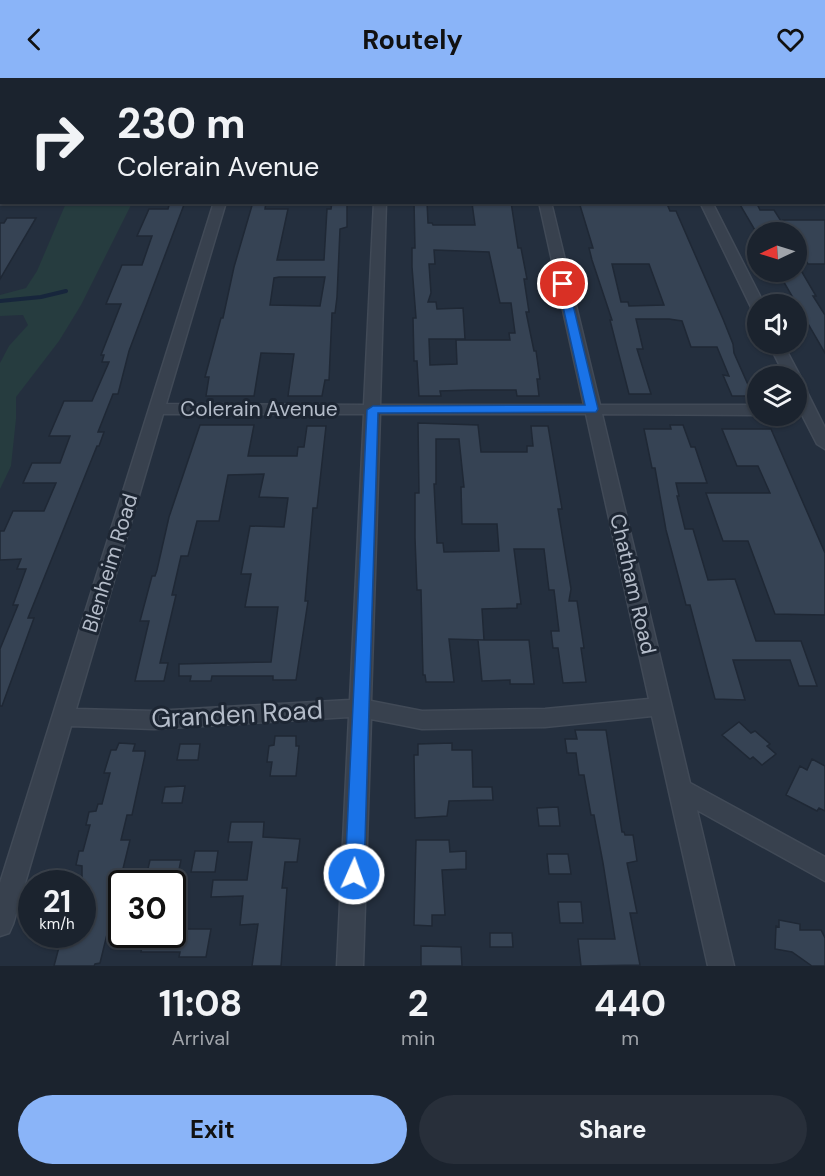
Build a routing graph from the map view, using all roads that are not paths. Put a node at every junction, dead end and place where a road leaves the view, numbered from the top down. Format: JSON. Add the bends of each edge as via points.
{"nodes":[{"id":1,"x":219,"y":204,"type":"edge"},
{"id":2,"x":380,"y":204,"type":"edge"},
{"id":3,"x":544,"y":204,"type":"edge"},
{"id":4,"x":707,"y":204,"type":"edge"},
{"id":5,"x":752,"y":294,"type":"edge"},
{"id":6,"x":157,"y":409,"type":"junction"},
{"id":7,"x":592,"y":409,"type":"junction"},
{"id":8,"x":825,"y":409,"type":"edge"},
{"id":9,"x":373,"y":410,"type":"junction"},
{"id":10,"x":747,"y":410,"type":"edge"},
{"id":11,"x":807,"y":410,"type":"edge"},
{"id":12,"x":807,"y":417,"type":"edge"},
{"id":13,"x":825,"y":444,"type":"edge"},
{"id":14,"x":661,"y":706,"type":"junction"},
{"id":15,"x":360,"y":708,"type":"junction"},
{"id":16,"x":63,"y":717,"type":"junction"},
{"id":17,"x":680,"y":789,"type":"junction"},
{"id":18,"x":825,"y":870,"type":"edge"},
{"id":19,"x":0,"y":924,"type":"edge"},
{"id":20,"x":350,"y":966,"type":"edge"},
{"id":21,"x":721,"y":966,"type":"edge"}],
"edges":[{"from":1,"to":6,"type":"street","name":"Blenheim Road"},
{"from":2,"to":9,"type":"street"},
{"from":3,"to":7,"type":"street","name":"Chatham Road"},
{"from":4,"to":5,"type":"street"},
{"from":6,"to":9,"type":"street","name":"Colerain Avenue"},
{"from":6,"to":16,"type":"street","name":"Blenheim Road"},
{"from":7,"to":9,"type":"street","name":"Colerain Avenue"},
{"from":7,"to":10,"type":"street","name":"Colerain Avenue"},
{"from":7,"to":14,"type":"street","name":"Chatham Road"},
{"from":8,"to":11,"type":"street"},
{"from":9,"to":15,"type":"street"},
{"from":12,"to":13,"type":"street"},
{"from":14,"to":15,"type":"street","name":"Granden Road","via":[[545,718],[422,720]]},
{"from":14,"to":17,"type":"street","name":"Chatham Road"},
{"from":15,"to":16,"type":"street","name":"Granden Road","via":[[154,720]]},
{"from":15,"to":20,"type":"street"},
{"from":16,"to":19,"type":"street","name":"Blenheim Road"},
{"from":17,"to":18,"type":"street"},
{"from":17,"to":21,"type":"street","name":"Chatham Road"}]}
